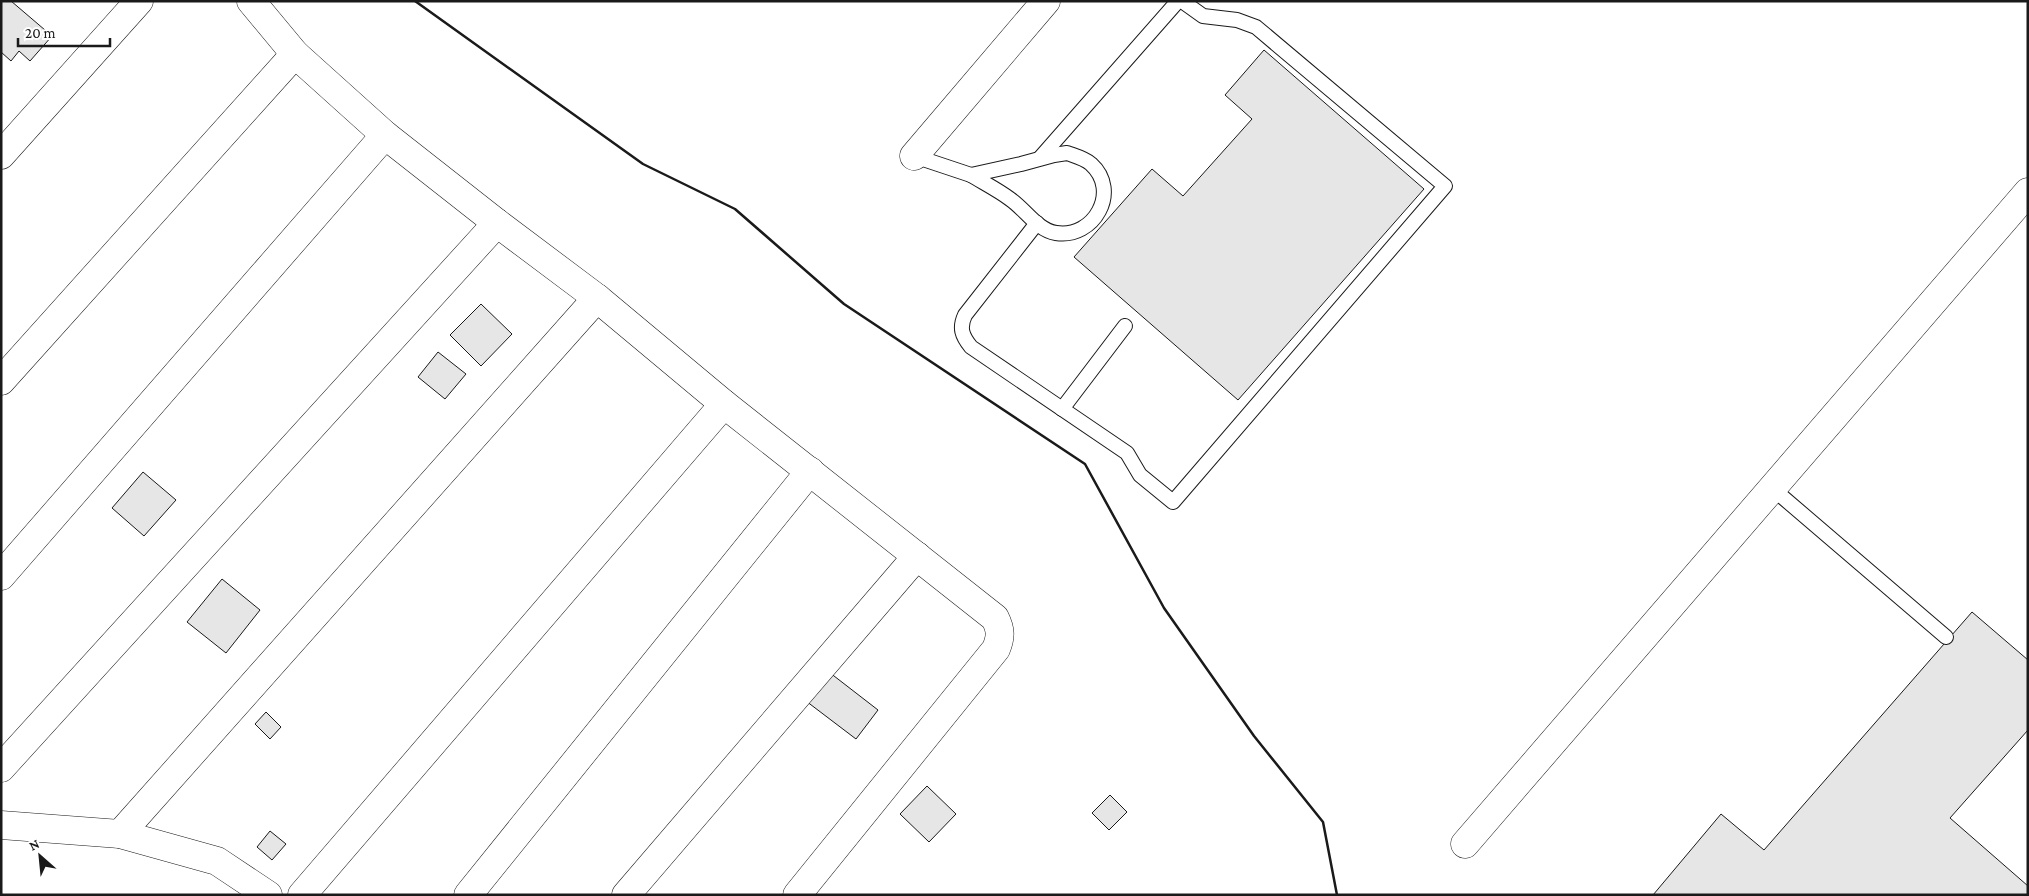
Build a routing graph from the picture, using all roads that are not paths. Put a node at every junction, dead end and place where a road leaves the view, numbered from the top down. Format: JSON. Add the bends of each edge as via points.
{"nodes":[{"id":1,"x":139,"y":1,"type":"edge"},
{"id":2,"x":251,"y":1,"type":"edge"},
{"id":3,"x":1046,"y":1,"type":"edge"},
{"id":4,"x":1180,"y":1,"type":"edge"},
{"id":5,"x":296,"y":54,"type":"junction"},
{"id":6,"x":385,"y":135,"type":"junction"},
{"id":7,"x":1,"y":155,"type":"edge"},
{"id":8,"x":914,"y":156,"type":"joint"},
{"id":9,"x":1039,"y":159,"type":"junction"},
{"id":10,"x":970,"y":175,"type":"junction"},
{"id":11,"x":2028,"y":192,"type":"edge"},
{"id":12,"x":497,"y":223,"type":"junction"},
{"id":13,"x":1037,"y":223,"type":"junction"},
{"id":14,"x":597,"y":298,"type":"junction"},
{"id":15,"x":1125,"y":326,"type":"dead end"},
{"id":16,"x":1,"y":381,"type":"edge"},
{"id":17,"x":724,"y":404,"type":"junction"},
{"id":18,"x":1062,"y":409,"type":"junction"},
{"id":19,"x":810,"y":471,"type":"junction"},
{"id":20,"x":1772,"y":488,"type":"junction"},
{"id":21,"x":917,"y":556,"type":"junction"},
{"id":22,"x":1,"y":576,"type":"edge"},
{"id":23,"x":1946,"y":637,"type":"dead end"},
{"id":24,"x":1,"y":768,"type":"edge"},
{"id":25,"x":1,"y":825,"type":"edge"},
{"id":26,"x":120,"y":834,"type":"junction"},
{"id":27,"x":1465,"y":844,"type":"dead end"},
{"id":28,"x":268,"y":895,"type":"edge"},
{"id":29,"x":302,"y":895,"type":"edge"},
{"id":30,"x":468,"y":895,"type":"edge"},
{"id":31,"x":626,"y":895,"type":"edge"},
{"id":32,"x":797,"y":895,"type":"edge"}],
"edges":[{"from":1,"to":7,"type":"street"},
{"from":2,"to":5,"type":"street"},
{"from":3,"to":8,"type":"street"},
{"from":4,"to":9,"type":"lane"},
{"from":4,"to":18,"type":"lane","via":[[1203,16],[1237,20],[1256,27],[1445,186],[1173,502],[1140,475],[1127,453]]},
{"from":5,"to":6,"type":"street"},
{"from":5,"to":16,"type":"street"},
{"from":6,"to":12,"type":"street"},
{"from":6,"to":22,"type":"street"},
{"from":8,"to":10,"type":"lane"},
{"from":9,"to":10,"type":"lane"},
{"from":9,"to":13,"type":"lane","via":[[1067,153],[1080,157],[1091,164],[1101,180],[1104,200],[1095,217],[1080,230],[1068,234],[1054,233]]},
{"from":10,"to":13,"type":"lane","via":[[1012,200]]},
{"from":11,"to":20,"type":"street"},
{"from":12,"to":14,"type":"street"},
{"from":12,"to":24,"type":"street"},
{"from":13,"to":18,"type":"lane","via":[[965,315],[961,329],[972,347]]},
{"from":14,"to":17,"type":"street"},
{"from":14,"to":26,"type":"street"},
{"from":15,"to":18,"type":"lane"},
{"from":17,"to":19,"type":"street"},
{"from":17,"to":29,"type":"street"},
{"from":19,"to":21,"type":"street"},
{"from":19,"to":30,"type":"street"},
{"from":20,"to":23,"type":"lane"},
{"from":20,"to":27,"type":"street"},
{"from":21,"to":31,"type":"street"},
{"from":21,"to":32,"type":"street","via":[[995,618],[1000,638],[996,649]]},
{"from":25,"to":26,"type":"street"},
{"from":26,"to":28,"type":"street","via":[[217,861]]}]}
